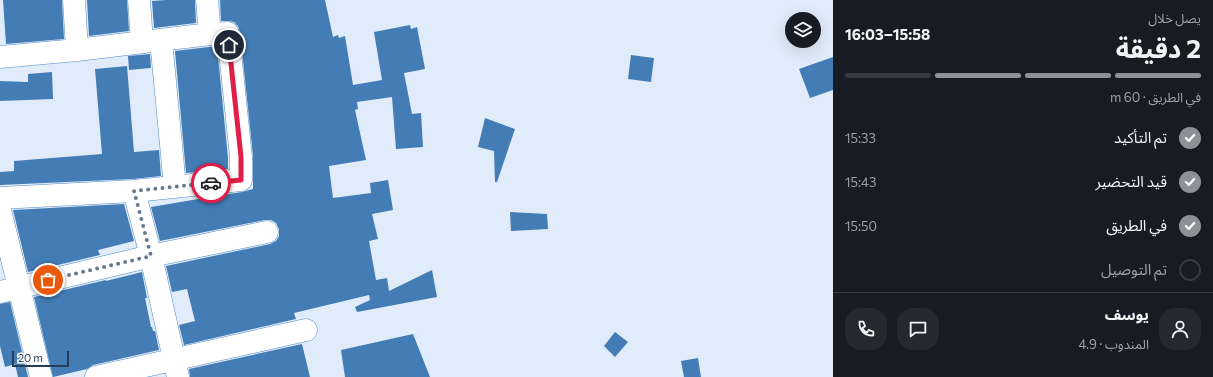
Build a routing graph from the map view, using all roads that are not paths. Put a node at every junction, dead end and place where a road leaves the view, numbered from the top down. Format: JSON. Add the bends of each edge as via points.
{"nodes":[{"id":1,"x":74,"y":0,"type":"edge"},
{"id":2,"x":139,"y":0,"type":"edge"},
{"id":3,"x":207,"y":0,"type":"edge"},
{"id":4,"x":210,"y":34,"type":"junction"},
{"id":5,"x":152,"y":41,"type":"junction"},
{"id":6,"x":77,"y":50,"type":"junction"},
{"id":7,"x":0,"y":57,"type":"edge"},
{"id":8,"x":175,"y":187,"type":"junction"},
{"id":9,"x":134,"y":191,"type":"junction"},
{"id":10,"x":0,"y":198,"type":"edge"},
{"id":11,"x":0,"y":210,"type":"edge"},
{"id":12,"x":267,"y":232,"type":"dead end"},
{"id":13,"x":151,"y":256,"type":"junction"},
{"id":14,"x":10,"y":290,"type":"edge"},
{"id":15,"x":306,"y":330,"type":"dead end"},
{"id":16,"x":176,"y":368,"type":"edge"},
{"id":17,"x":41,"y":377,"type":"edge"},
{"id":18,"x":96,"y":377,"type":"edge"}],
"edges":[{"from":1,"to":6,"type":"street"},
{"from":2,"to":5,"type":"street"},
{"from":3,"to":4,"type":"street"},
{"from":4,"to":5,"type":"street"},
{"from":4,"to":8,"type":"street","via":[[228,33],[241,157],[241,180]]},
{"from":5,"to":6,"type":"street"},
{"from":5,"to":8,"type":"street"},
{"from":6,"to":7,"type":"street"},
{"from":8,"to":9,"type":"street"},
{"from":9,"to":10,"type":"street"},
{"from":9,"to":13,"type":"street"},
{"from":11,"to":14,"type":"street"},
{"from":12,"to":13,"type":"street"},
{"from":13,"to":14,"type":"street"},
{"from":13,"to":16,"type":"street"},
{"from":14,"to":17,"type":"street"},
{"from":15,"to":16,"type":"street"},
{"from":16,"to":18,"type":"street"}]}
